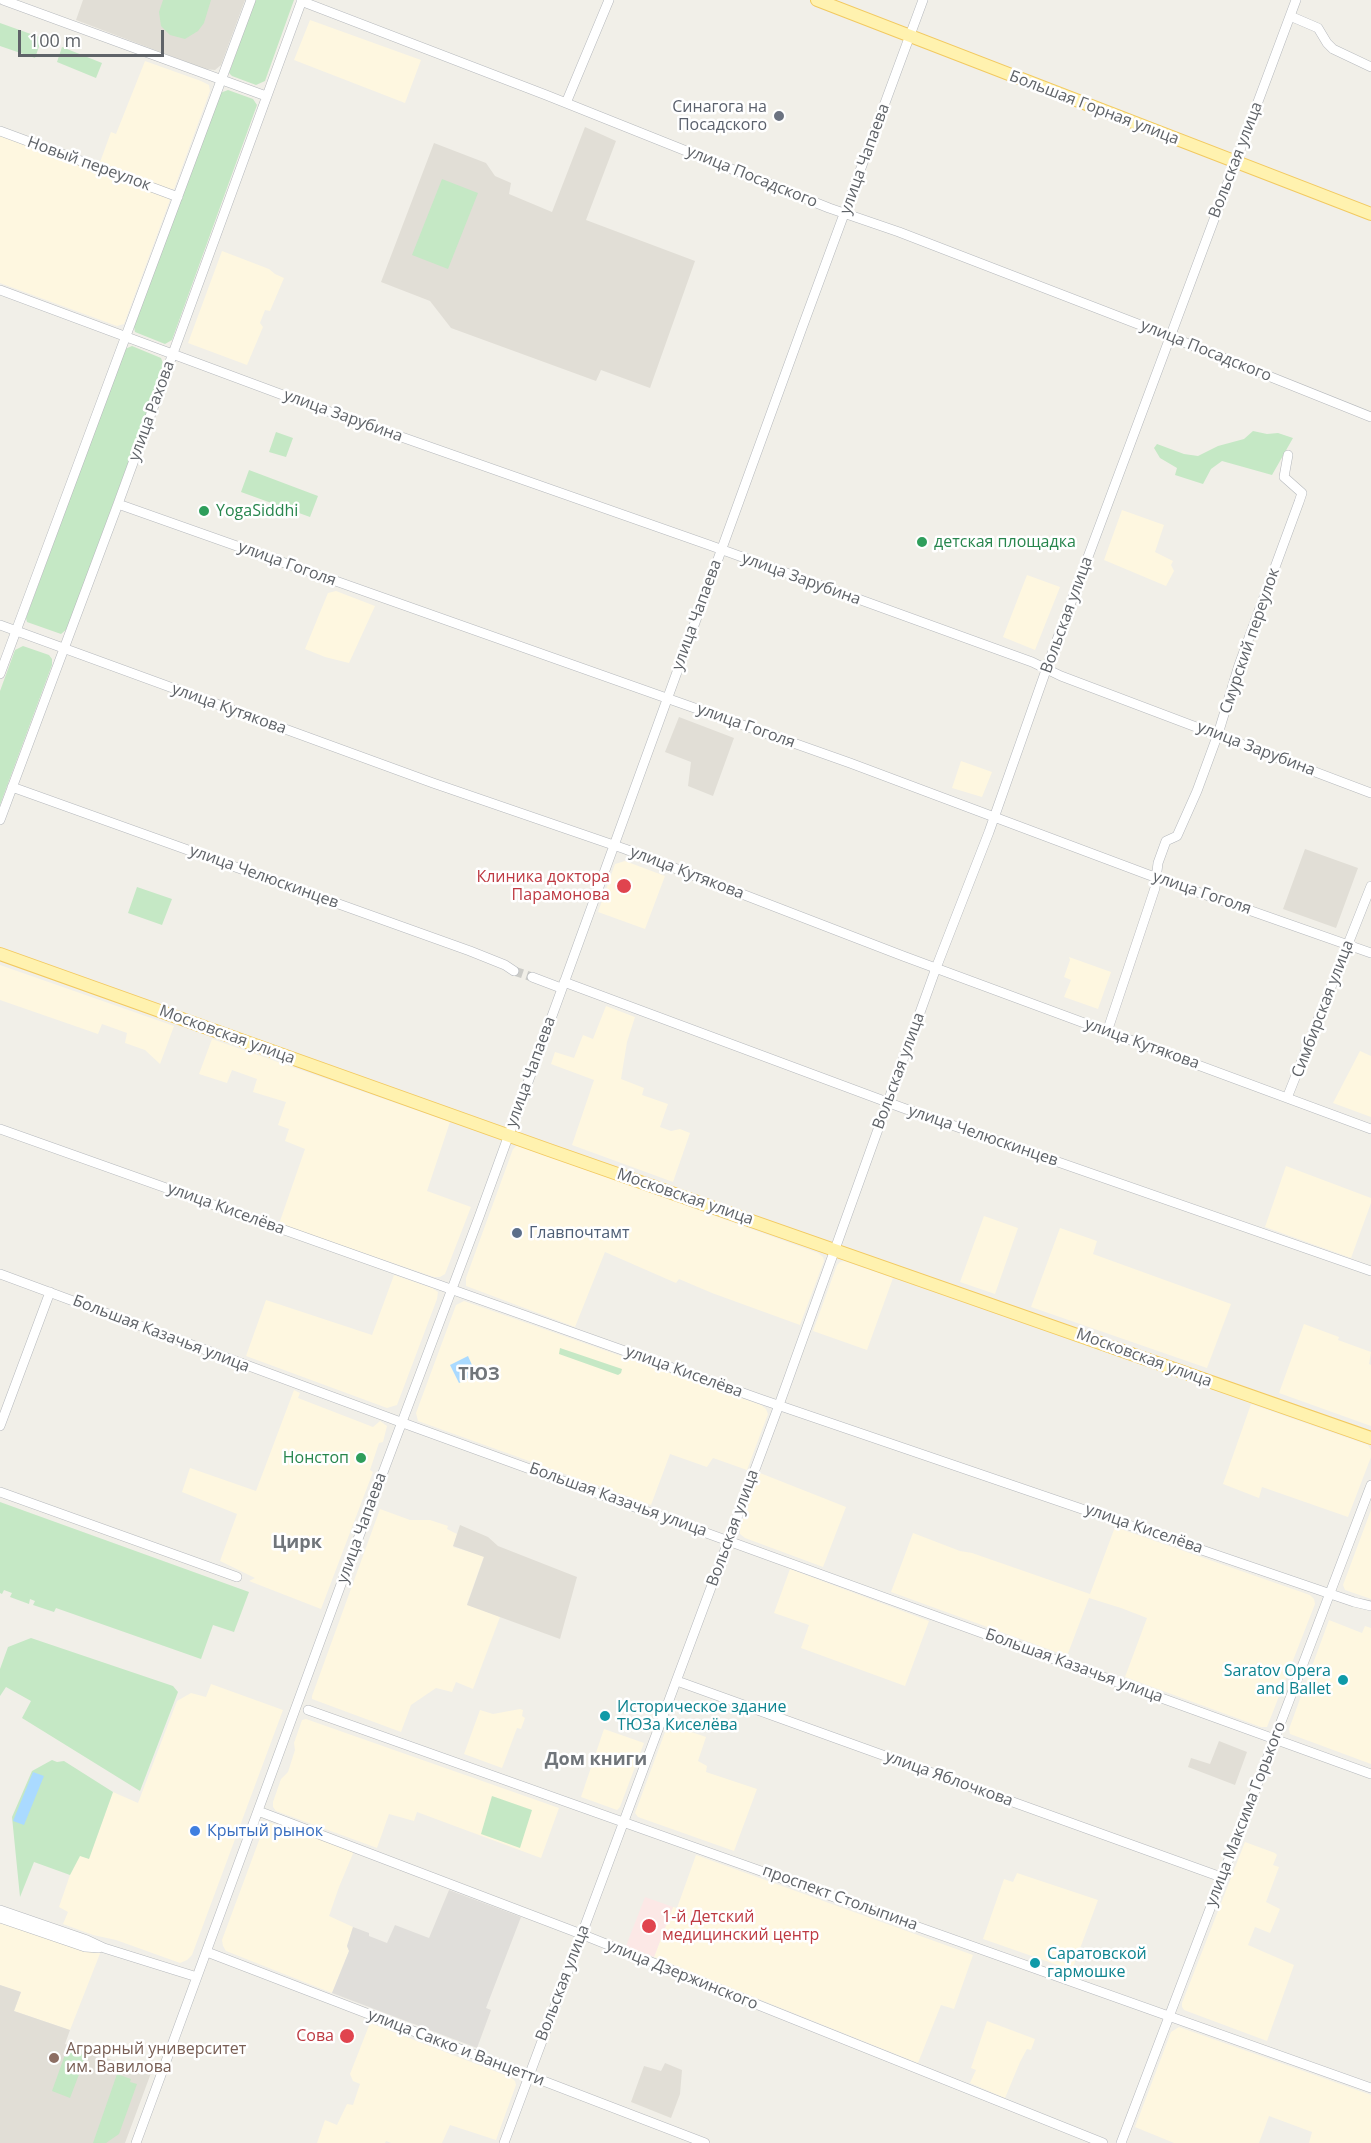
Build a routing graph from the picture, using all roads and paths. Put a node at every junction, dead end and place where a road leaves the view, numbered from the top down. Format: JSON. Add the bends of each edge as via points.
{"nodes":[{"id":1,"x":3,"y":0,"type":"edge"},
{"id":2,"x":251,"y":0,"type":"edge"},
{"id":3,"x":609,"y":0,"type":"edge"},
{"id":4,"x":817,"y":0,"type":"edge"},
{"id":5,"x":923,"y":0,"type":"edge"},
{"id":6,"x":1296,"y":0,"type":"edge"},
{"id":7,"x":302,"y":1,"type":"edge"},
{"id":8,"x":1290,"y":16,"type":"junction"},
{"id":9,"x":910,"y":36,"type":"junction"},
{"id":10,"x":1371,"y":67,"type":"edge"},
{"id":11,"x":221,"y":81,"type":"junction"},
{"id":12,"x":266,"y":96,"type":"junction"},
{"id":13,"x":566,"y":103,"type":"junction"},
{"id":14,"x":0,"y":131,"type":"edge"},
{"id":15,"x":1235,"y":163,"type":"junction"},
{"id":16,"x":178,"y":197,"type":"junction"},
{"id":17,"x":845,"y":213,"type":"junction"},
{"id":18,"x":1371,"y":214,"type":"edge"},
{"id":19,"x":0,"y":290,"type":"edge"},
{"id":20,"x":126,"y":336,"type":"junction"},
{"id":21,"x":1170,"y":337,"type":"junction"},
{"id":22,"x":173,"y":355,"type":"junction"},
{"id":23,"x":1371,"y":417,"type":"edge"},
{"id":24,"x":1288,"y":455,"type":"dead end"},
{"id":25,"x":118,"y":504,"type":"junction"},
{"id":26,"x":721,"y":550,"type":"junction"},
{"id":27,"x":0,"y":624,"type":"edge"},
{"id":28,"x":16,"y":630,"type":"junction"},
{"id":29,"x":64,"y":649,"type":"junction"},
{"id":30,"x":1047,"y":670,"type":"junction"},
{"id":31,"x":0,"y":674,"type":"edge"},
{"id":32,"x":667,"y":699,"type":"junction"},
{"id":33,"x":1218,"y":734,"type":"junction"},
{"id":34,"x":12,"y":788,"type":"junction"},
{"id":35,"x":1371,"y":792,"type":"edge"},
{"id":36,"x":994,"y":817,"type":"junction"},
{"id":37,"x":0,"y":820,"type":"edge"},
{"id":38,"x":614,"y":846,"type":"junction"},
{"id":39,"x":1158,"y":878,"type":"junction"},
{"id":40,"x":1371,"y":886,"type":"edge"},
{"id":41,"x":1348,"y":945,"type":"junction"},
{"id":42,"x":1371,"y":953,"type":"edge"},
{"id":43,"x":0,"y":954,"type":"edge"},
{"id":44,"x":936,"y":968,"type":"junction"},
{"id":45,"x":514,"y":971,"type":"tunnel mouth"},
{"id":46,"x":532,"y":977,"type":"tunnel mouth"},
{"id":47,"x":562,"y":985,"type":"junction"},
{"id":48,"x":1107,"y":1032,"type":"junction"},
{"id":49,"x":1287,"y":1098,"type":"junction"},
{"id":50,"x":888,"y":1102,"type":"junction"},
{"id":51,"x":0,"y":1129,"type":"edge"},
{"id":52,"x":1371,"y":1129,"type":"edge"},
{"id":53,"x":508,"y":1135,"type":"junction"},
{"id":54,"x":836,"y":1250,"type":"junction"},
{"id":55,"x":1371,"y":1271,"type":"edge"},
{"id":56,"x":0,"y":1274,"type":"edge"},
{"id":57,"x":452,"y":1289,"type":"junction"},
{"id":58,"x":50,"y":1292,"type":"junction"},
{"id":59,"x":779,"y":1404,"type":"junction"},
{"id":60,"x":401,"y":1423,"type":"junction"},
{"id":61,"x":0,"y":1426,"type":"edge"},
{"id":62,"x":1371,"y":1438,"type":"edge"},
{"id":63,"x":1371,"y":1485,"type":"edge"},
{"id":64,"x":0,"y":1492,"type":"edge"},
{"id":65,"x":728,"y":1540,"type":"junction"},
{"id":66,"x":237,"y":1578,"type":"dead end"},
{"id":67,"x":1329,"y":1593,"type":"junction"},
{"id":68,"x":1371,"y":1606,"type":"edge"},
{"id":69,"x":677,"y":1681,"type":"junction"},
{"id":70,"x":308,"y":1710,"type":"dead end"},
{"id":71,"x":1275,"y":1739,"type":"junction"},
{"id":72,"x":1371,"y":1774,"type":"edge"},
{"id":73,"x":258,"y":1811,"type":"junction"},
{"id":74,"x":623,"y":1821,"type":"junction"},
{"id":75,"x":1221,"y":1877,"type":"junction"},
{"id":76,"x":0,"y":1910,"type":"edge"},
{"id":77,"x":0,"y":1918,"type":"edge"},
{"id":78,"x":581,"y":1934,"type":"junction"},
{"id":79,"x":104,"y":1948,"type":"junction"},
{"id":80,"x":207,"y":1952,"type":"junction"},
{"id":81,"x":197,"y":1977,"type":"junction"},
{"id":82,"x":1169,"y":2016,"type":"junction"},
{"id":83,"x":528,"y":2076,"type":"junction"},
{"id":84,"x":1371,"y":2088,"type":"edge"},
{"id":85,"x":136,"y":2143,"type":"edge"},
{"id":86,"x":504,"y":2143,"type":"edge"},
{"id":87,"x":705,"y":2143,"type":"edge"},
{"id":88,"x":1103,"y":2143,"type":"edge"},
{"id":89,"x":1120,"y":2143,"type":"edge"}],
"edges":[{"from":1,"to":11,"type":"street"},
{"from":2,"to":11,"type":"street"},
{"from":3,"to":13,"type":"street"},
{"from":4,"to":9,"type":"main road","name":"Большая Горная улица"},
{"from":5,"to":9,"type":"street","name":"улица Чапаева"},
{"from":6,"to":8,"type":"street","name":"Вольская улица"},
{"from":7,"to":12,"type":"street","name":"улица Рахова"},
{"from":7,"to":13,"type":"street","name":"улица Посадского"},
{"from":8,"to":10,"type":"street","via":[[1318,28],[1333,49]]},
{"from":8,"to":15,"type":"street","name":"Вольская улица"},
{"from":9,"to":15,"type":"main road","name":"Большая Горная улица"},
{"from":9,"to":17,"type":"street","name":"улица Чапаева"},
{"from":11,"to":12,"type":"street"},
{"from":11,"to":16,"type":"street"},
{"from":12,"to":22,"type":"street","name":"улица Рахова"},
{"from":13,"to":17,"type":"street","name":"улица Посадского"},
{"from":14,"to":16,"type":"street","name":"Новый переулок"},
{"from":15,"to":18,"type":"main road","name":"Большая Горная улица"},
{"from":15,"to":21,"type":"street","name":"Вольская улица"},
{"from":16,"to":20,"type":"street"},
{"from":17,"to":21,"type":"street","name":"улица Посадского"},
{"from":17,"to":26,"type":"street","name":"улица Чапаева"},
{"from":19,"to":20,"type":"street","name":"улица Зарубина"},
{"from":20,"to":22,"type":"street","name":"улица Зарубина"},
{"from":20,"to":28,"type":"street"},
{"from":21,"to":23,"type":"street","name":"улица Посадского"},
{"from":21,"to":30,"type":"street","name":"Вольская улица"},
{"from":22,"to":25,"type":"street","name":"улица Рахова"},
{"from":22,"to":26,"type":"street","name":"улица Зарубина"},
{"from":24,"to":33,"type":"street","name":"Смурский переулок","via":[[1284,477],[1302,494]]},
{"from":25,"to":29,"type":"street","name":"улица Рахова"},
{"from":25,"to":32,"type":"street","name":"улица Гоголя"},
{"from":26,"to":30,"type":"street","name":"улица Зарубина"},
{"from":26,"to":32,"type":"street","name":"улица Чапаева"},
{"from":27,"to":28,"type":"street","name":"улица Кутякова"},
{"from":28,"to":29,"type":"street","name":"улица Кутякова"},
{"from":28,"to":31,"type":"street"},
{"from":29,"to":34,"type":"street","name":"улица Рахова"},
{"from":29,"to":38,"type":"street","name":"улица Кутякова"},
{"from":30,"to":33,"type":"street","name":"улица Зарубина"},
{"from":30,"to":36,"type":"street","name":"Вольская улица"},
{"from":32,"to":36,"type":"street","name":"улица Гоголя"},
{"from":32,"to":38,"type":"street","name":"улица Чапаева"},
{"from":33,"to":35,"type":"street","name":"улица Зарубина"},
{"from":33,"to":39,"type":"street","name":"Смурский переулок","via":[[1177,836],[1166,841]]},
{"from":34,"to":37,"type":"street","name":"улица Рахова"},
{"from":34,"to":45,"type":"street","name":"улица Челюскинцев","via":[[459,947]]},
{"from":36,"to":39,"type":"street","name":"улица Гоголя"},
{"from":36,"to":44,"type":"street","name":"Вольская улица"},
{"from":38,"to":44,"type":"street","name":"улица Кутякова"},
{"from":38,"to":47,"type":"street","name":"улица Чапаева"},
{"from":39,"to":41,"type":"street","name":"улица Гоголя"},
{"from":39,"to":48,"type":"street","name":"Смурский переулок"},
{"from":40,"to":41,"type":"street","name":"Симбирская улица"},
{"from":41,"to":42,"type":"street","name":"улица Гоголя"},
{"from":41,"to":49,"type":"street","name":"Симбирская улица"},
{"from":43,"to":53,"type":"main road","name":"Московская улица"},
{"from":44,"to":48,"type":"street","name":"улица Кутякова"},
{"from":44,"to":50,"type":"street","name":"Вольская улица"},
{"from":46,"to":47,"type":"street","name":"улица Челюскинцев"},
{"from":47,"to":50,"type":"street","name":"улица Челюскинцев"},
{"from":47,"to":53,"type":"street","name":"улица Чапаева"},
{"from":48,"to":49,"type":"street","name":"улица Кутякова"},
{"from":49,"to":52,"type":"street","name":"улица Кутякова"},
{"from":50,"to":54,"type":"street","name":"Вольская улица"},
{"from":50,"to":55,"type":"street","name":"улица Челюскинцев"},
{"from":51,"to":57,"type":"street","name":"улица Киселёва"},
{"from":53,"to":54,"type":"main road","name":"Московская улица"},
{"from":53,"to":57,"type":"street","name":"улица Чапаева"},
{"from":54,"to":59,"type":"street","name":"Вольская улица"},
{"from":54,"to":62,"type":"main road","name":"Московская улица"},
{"from":56,"to":58,"type":"street","name":"Большая Казачья улица"},
{"from":57,"to":59,"type":"street","name":"улица Киселёва"},
{"from":57,"to":60,"type":"street","name":"улица Чапаева"},
{"from":58,"to":60,"type":"street","name":"Большая Казачья улица"},
{"from":58,"to":61,"type":"street"},
{"from":59,"to":65,"type":"street","name":"Вольская улица"},
{"from":59,"to":67,"type":"street","name":"улица Киселёва"},
{"from":60,"to":65,"type":"street","name":"Большая Казачья улица"},
{"from":60,"to":73,"type":"street","name":"улица Чапаева"},
{"from":63,"to":67,"type":"street","name":"улица Максима Горького"},
{"from":64,"to":66,"type":"street"},
{"from":65,"to":69,"type":"street","name":"Вольская улица"},
{"from":65,"to":71,"type":"street","name":"Большая Казачья улица"},
{"from":67,"to":68,"type":"street","name":"улица Киселёва"},
{"from":67,"to":71,"type":"street","name":"улица Максима Горького"},
{"from":69,"to":74,"type":"street","name":"Вольская улица"},
{"from":69,"to":75,"type":"street","name":"улица Яблочкова"},
{"from":70,"to":74,"type":"street","name":"проспект Столыпина"},
{"from":71,"to":72,"type":"street","name":"Большая Казачья улица"},
{"from":71,"to":75,"type":"street","name":"улица Максима Горького"},
{"from":73,"to":78,"type":"street","name":"улица Дзержинского"},
{"from":73,"to":80,"type":"street","name":"улица Чапаева"},
{"from":74,"to":78,"type":"street","name":"Вольская улица"},
{"from":74,"to":82,"type":"street","name":"проспект Столыпина"},
{"from":75,"to":82,"type":"street","name":"улица Максима Горького"},
{"from":76,"to":79,"type":"street"},
{"from":77,"to":79,"type":"street","via":[[85,1947]]},
{"from":78,"to":83,"type":"street","name":"Вольская улица"},
{"from":78,"to":88,"type":"street","name":"улица Дзержинского"},
{"from":79,"to":81,"type":"street"},
{"from":80,"to":81,"type":"street","name":"улица Чапаева"},
{"from":80,"to":83,"type":"street","name":"улица Сакко и Ванцетти"},
{"from":81,"to":85,"type":"street","name":"улица Чапаева"},
{"from":82,"to":84,"type":"street","name":"проспект Столыпина"},
{"from":82,"to":89,"type":"street","name":"улица Максима Горького"},
{"from":83,"to":86,"type":"street","name":"Вольская улица"},
{"from":83,"to":87,"type":"street","name":"улица Сакко и Ванцетти"}]}
